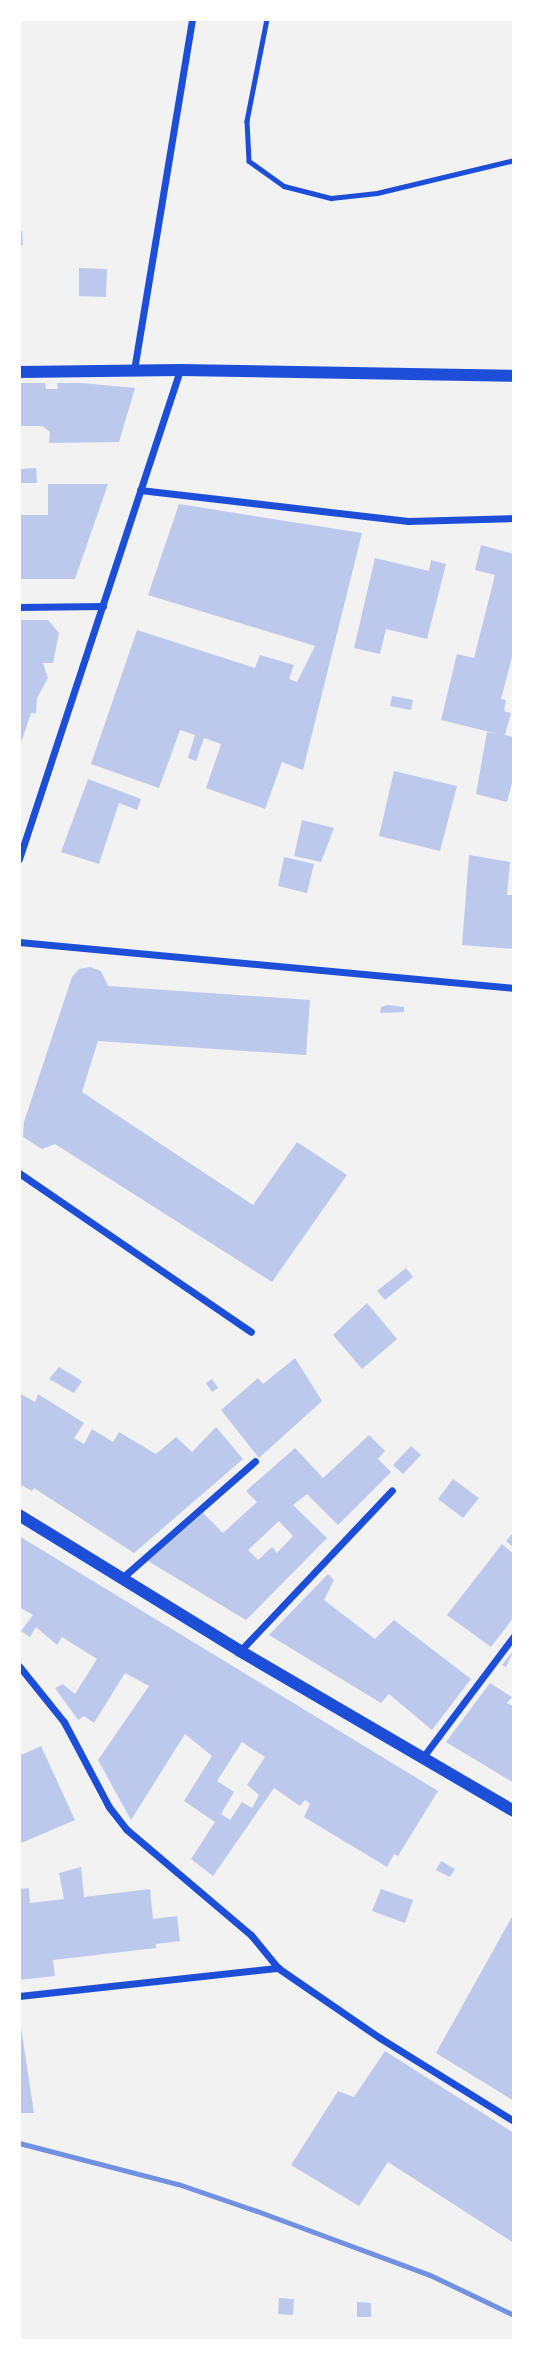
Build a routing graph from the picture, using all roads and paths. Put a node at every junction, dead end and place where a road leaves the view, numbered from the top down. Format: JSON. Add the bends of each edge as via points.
{"nodes":[{"id":1,"x":192,"y":19,"type":"edge"},
{"id":2,"x":267,"y":19,"type":"edge"},
{"id":3,"x":514,"y":160,"type":"edge"},
{"id":4,"x":134,"y":369,"type":"junction"},
{"id":5,"x":180,"y":370,"type":"junction"},
{"id":6,"x":19,"y":372,"type":"edge"},
{"id":7,"x":514,"y":376,"type":"edge"},
{"id":8,"x":140,"y":490,"type":"junction"},
{"id":9,"x":514,"y":518,"type":"edge"},
{"id":10,"x":103,"y":606,"type":"junction"},
{"id":11,"x":19,"y":607,"type":"edge"},
{"id":12,"x":19,"y":859,"type":"edge"},
{"id":13,"x":19,"y":942,"type":"edge"},
{"id":14,"x":514,"y":988,"type":"edge"},
{"id":15,"x":19,"y":1173,"type":"edge"},
{"id":16,"x":251,"y":1332,"type":"dead end"},
{"id":17,"x":255,"y":1461,"type":"dead end"},
{"id":18,"x":392,"y":1490,"type":"dead end"},
{"id":19,"x":19,"y":1515,"type":"edge"},
{"id":20,"x":122,"y":1578,"type":"junction"},
{"id":21,"x":514,"y":1636,"type":"edge"},
{"id":22,"x":240,"y":1651,"type":"junction"},
{"id":23,"x":19,"y":1666,"type":"edge"},
{"id":24,"x":423,"y":1757,"type":"junction"},
{"id":25,"x":514,"y":1811,"type":"edge"},
{"id":26,"x":278,"y":1968,"type":"junction"},
{"id":27,"x":19,"y":1996,"type":"edge"},
{"id":28,"x":514,"y":2121,"type":"edge"}],
"edges":[{"from":1,"to":4,"type":"street"},
{"from":2,"to":3,"type":"path","via":[[247,121],[249,162],[284,186],[331,198],[377,193]]},
{"from":4,"to":5,"type":"street"},
{"from":4,"to":6,"type":"street"},
{"from":5,"to":7,"type":"street"},
{"from":5,"to":8,"type":"street"},
{"from":8,"to":9,"type":"street","via":[[408,521]]},
{"from":8,"to":10,"type":"street"},
{"from":10,"to":11,"type":"street"},
{"from":10,"to":12,"type":"street"},
{"from":13,"to":14,"type":"street"},
{"from":15,"to":16,"type":"street"},
{"from":17,"to":20,"type":"street"},
{"from":18,"to":22,"type":"street"},
{"from":19,"to":20,"type":"street"},
{"from":20,"to":22,"type":"street"},
{"from":21,"to":24,"type":"street"},
{"from":22,"to":24,"type":"street"},
{"from":23,"to":26,"type":"street","via":[[64,1722],[109,1807],[126,1829],[251,1935]]},
{"from":24,"to":25,"type":"street"},
{"from":26,"to":27,"type":"street"},
{"from":26,"to":28,"type":"street"}]}
